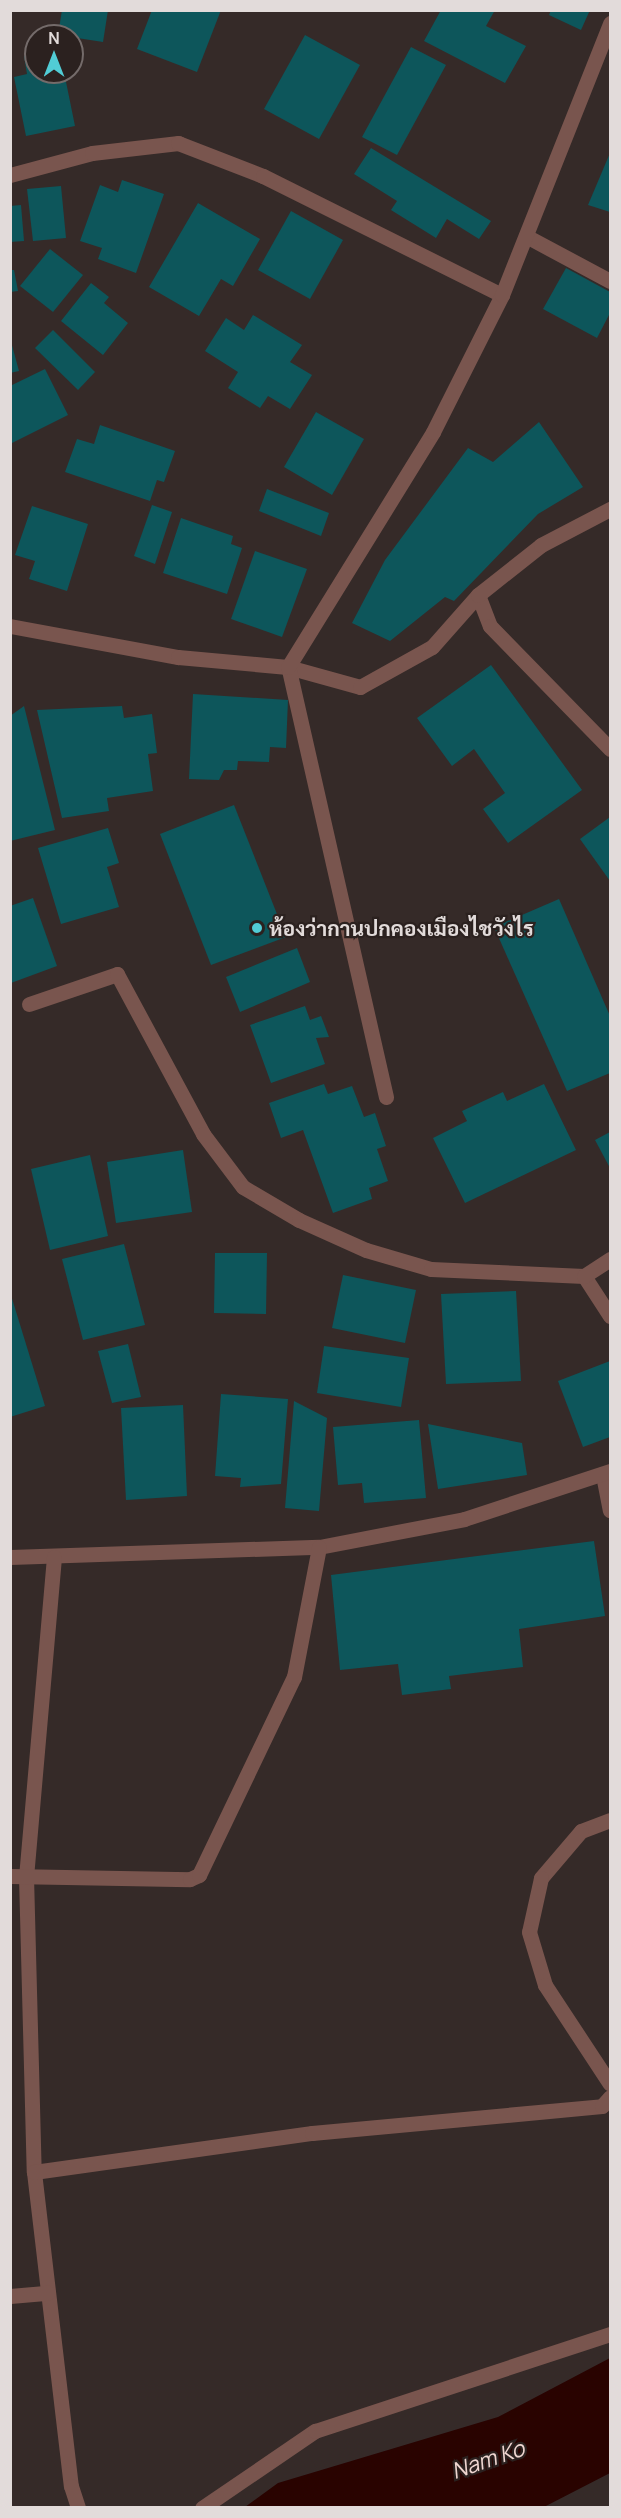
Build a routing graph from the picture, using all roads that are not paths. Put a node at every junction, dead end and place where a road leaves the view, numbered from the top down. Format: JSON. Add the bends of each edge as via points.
{"nodes":[{"id":1,"x":610,"y":23,"type":"edge"},
{"id":2,"x":10,"y":175,"type":"edge"},
{"id":3,"x":526,"y":236,"type":"junction"},
{"id":4,"x":610,"y":281,"type":"edge"},
{"id":5,"x":502,"y":295,"type":"junction"},
{"id":6,"x":610,"y":509,"type":"edge"},
{"id":7,"x":478,"y":595,"type":"junction"},
{"id":8,"x":10,"y":626,"type":"edge"},
{"id":9,"x":288,"y":667,"type":"junction"},
{"id":10,"x":610,"y":749,"type":"edge"},
{"id":11,"x":29,"y":1004,"type":"dead end"},
{"id":12,"x":386,"y":1097,"type":"dead end"},
{"id":13,"x":610,"y":1259,"type":"edge"},
{"id":14,"x":584,"y":1276,"type":"junction"},
{"id":15,"x":610,"y":1316,"type":"edge"},
{"id":16,"x":607,"y":1473,"type":"edge"},
{"id":17,"x":610,"y":1510,"type":"edge"},
{"id":18,"x":319,"y":1547,"type":"junction"},
{"id":19,"x":10,"y":1557,"type":"edge"},
{"id":20,"x":54,"y":1557,"type":"junction"},
{"id":21,"x":610,"y":1820,"type":"edge"},
{"id":22,"x":18,"y":1876,"type":"edge"},
{"id":23,"x":610,"y":2084,"type":"edge"},
{"id":24,"x":610,"y":2097,"type":"edge"},
{"id":25,"x":34,"y":2172,"type":"junction"},
{"id":26,"x":48,"y":2293,"type":"junction"},
{"id":27,"x":10,"y":2296,"type":"edge"},
{"id":28,"x":610,"y":2334,"type":"edge"},
{"id":29,"x":78,"y":2508,"type":"edge"},
{"id":30,"x":202,"y":2508,"type":"edge"}],
"edges":[{"from":1,"to":3,"type":"street"},
{"from":2,"to":5,"type":"street","via":[[92,153],[177,143],[263,176]]},
{"from":3,"to":4,"type":"street"},
{"from":3,"to":5,"type":"street"},
{"from":5,"to":9,"type":"street","via":[[433,432]]},
{"from":6,"to":7,"type":"street","via":[[541,545]]},
{"from":7,"to":9,"type":"street","via":[[432,647],[360,687]]},
{"from":7,"to":10,"type":"street","via":[[490,626]]},
{"from":8,"to":9,"type":"street","via":[[177,657]]},
{"from":9,"to":12,"type":"street"},
{"from":11,"to":14,"type":"street","via":[[117,974],[203,1134],[243,1187],[299,1220],[366,1250],[431,1269]]},
{"from":13,"to":14,"type":"street"},
{"from":14,"to":15,"type":"street"},
{"from":16,"to":17,"type":"street"},
{"from":16,"to":18,"type":"street","via":[[464,1519]]},
{"from":18,"to":20,"type":"street"},
{"from":18,"to":22,"type":"street","via":[[294,1677],[199,1875],[190,1879]]},
{"from":19,"to":20,"type":"street"},
{"from":20,"to":22,"type":"street"},
{"from":21,"to":23,"type":"street","via":[[581,1831],[541,1878],[530,1932],[545,1985]]},
{"from":22,"to":25,"type":"street"},
{"from":24,"to":25,"type":"street","via":[[602,2106],[312,2133]]},
{"from":25,"to":26,"type":"street"},
{"from":26,"to":27,"type":"street"},
{"from":26,"to":29,"type":"street"},
{"from":28,"to":30,"type":"street","via":[[315,2431]]}]}
